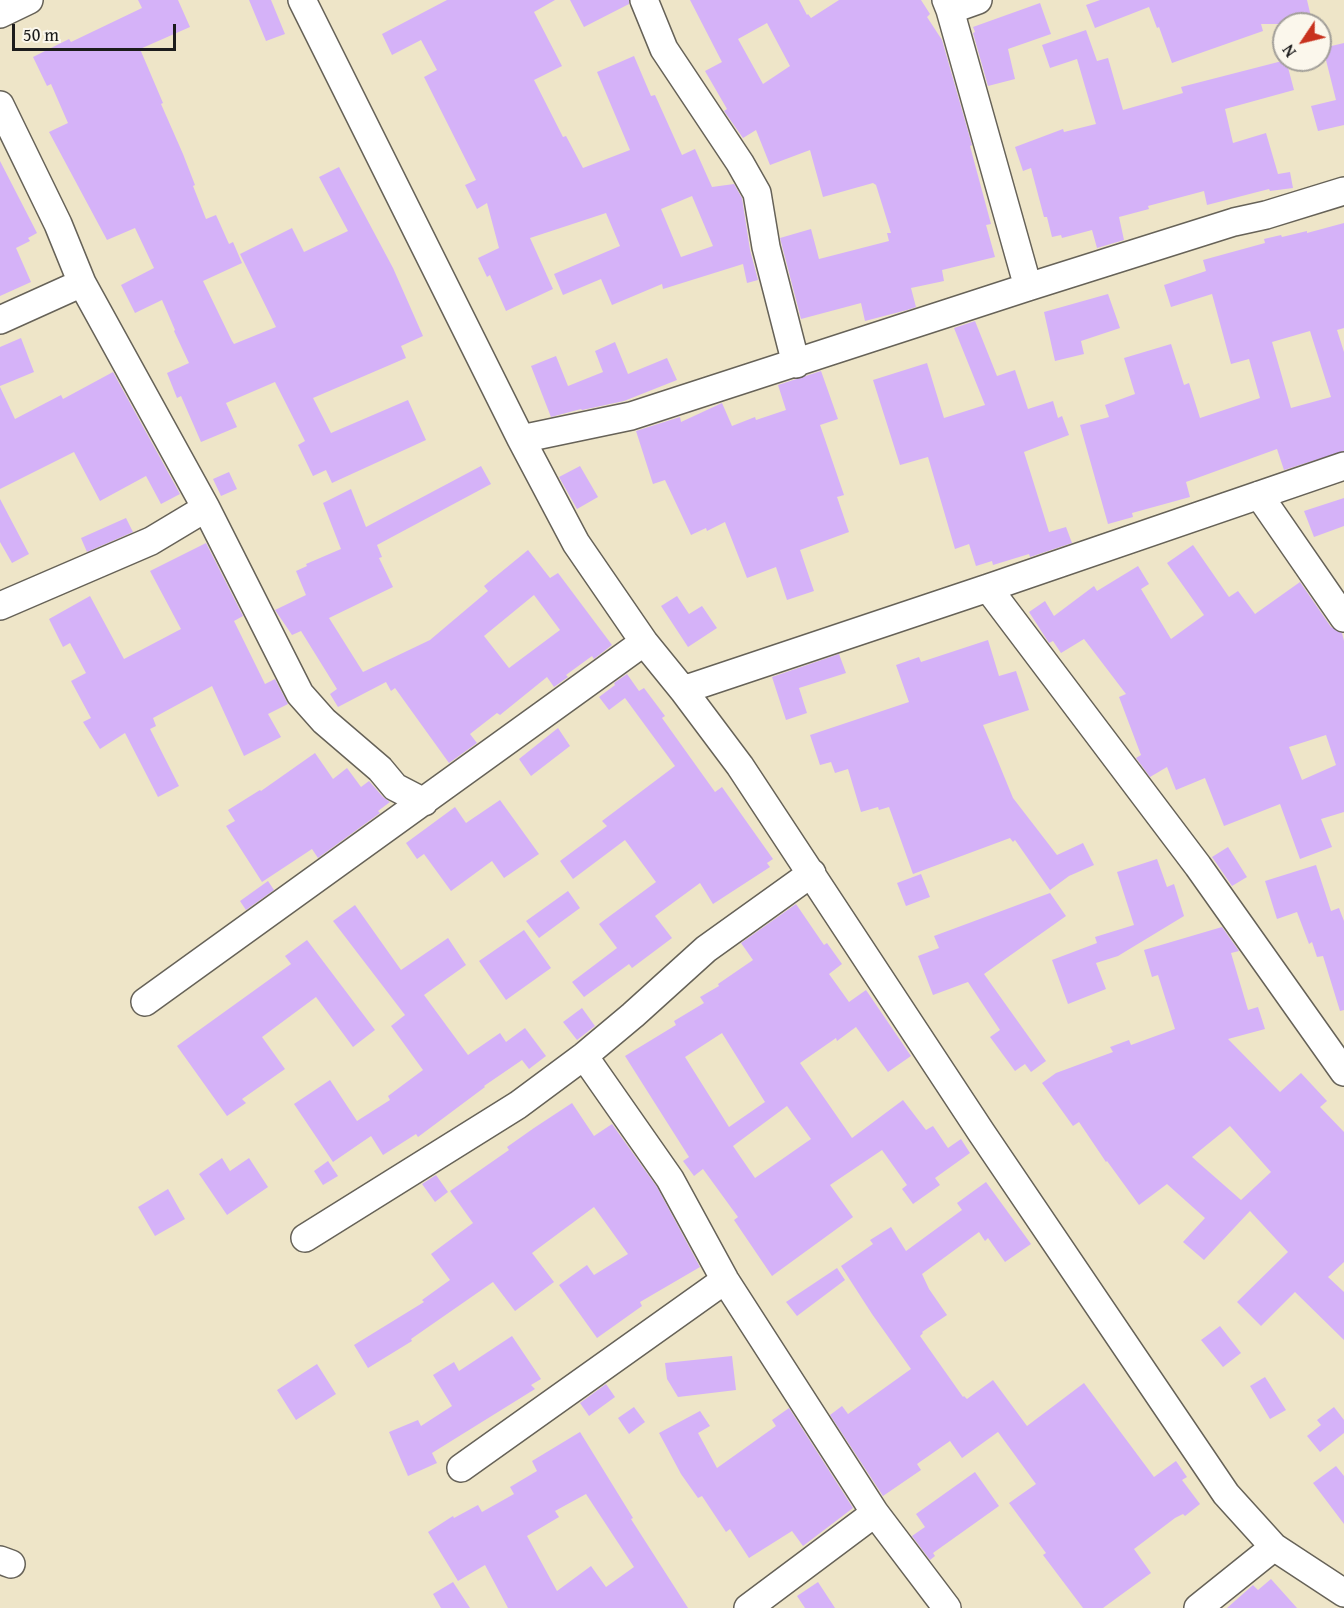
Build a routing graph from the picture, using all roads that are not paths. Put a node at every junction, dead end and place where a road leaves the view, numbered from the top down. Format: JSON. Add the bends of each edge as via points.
{"nodes":[{"id":1,"x":29,"y":0,"type":"edge"},
{"id":2,"x":302,"y":0,"type":"edge"},
{"id":3,"x":644,"y":0,"type":"edge"},
{"id":4,"x":978,"y":0,"type":"edge"},
{"id":5,"x":948,"y":5,"type":"edge"},
{"id":6,"x":0,"y":14,"type":"edge"},
{"id":7,"x":0,"y":105,"type":"edge"},
{"id":8,"x":1344,"y":191,"type":"edge"},
{"id":9,"x":82,"y":283,"type":"junction"},
{"id":10,"x":1028,"y":287,"type":"junction"},
{"id":11,"x":0,"y":320,"type":"edge"},
{"id":12,"x":796,"y":364,"type":"junction"},
{"id":13,"x":521,"y":439,"type":"junction"},
{"id":14,"x":1344,"y":466,"type":"edge"},
{"id":15,"x":1259,"y":495,"type":"junction"},
{"id":16,"x":206,"y":508,"type":"junction"},
{"id":17,"x":988,"y":588,"type":"junction"},
{"id":18,"x":0,"y":606,"type":"edge"},
{"id":19,"x":1344,"y":618,"type":"edge"},
{"id":20,"x":644,"y":642,"type":"junction"},
{"id":21,"x":683,"y":690,"type":"junction"},
{"id":22,"x":424,"y":802,"type":"junction"},
{"id":23,"x":812,"y":873,"type":"junction"},
{"id":24,"x":145,"y":1002,"type":"dead end"},
{"id":25,"x":584,"y":1056,"type":"junction"},
{"id":26,"x":1344,"y":1072,"type":"edge"},
{"id":27,"x":305,"y":1238,"type":"dead end"},
{"id":28,"x":725,"y":1280,"type":"junction"},
{"id":29,"x":461,"y":1468,"type":"dead end"},
{"id":30,"x":875,"y":1513,"type":"junction"},
{"id":31,"x":1274,"y":1547,"type":"junction"},
{"id":32,"x":1344,"y":1593,"type":"edge"},
{"id":33,"x":748,"y":1608,"type":"edge"},
{"id":34,"x":947,"y":1608,"type":"edge"},
{"id":35,"x":1198,"y":1608,"type":"edge"}],
"edges":[{"from":1,"to":6,"type":"street"},
{"from":2,"to":13,"type":"street"},
{"from":3,"to":12,"type":"street","via":[[664,49],[757,194],[766,247]]},
{"from":4,"to":5,"type":"street"},
{"from":5,"to":10,"type":"street"},
{"from":7,"to":9,"type":"street"},
{"from":8,"to":10,"type":"street"},
{"from":9,"to":11,"type":"street"},
{"from":9,"to":16,"type":"street"},
{"from":10,"to":12,"type":"street"},
{"from":12,"to":13,"type":"street","via":[[631,416]]},
{"from":13,"to":20,"type":"street","via":[[576,543]]},
{"from":14,"to":15,"type":"street"},
{"from":15,"to":17,"type":"street"},
{"from":15,"to":19,"type":"street"},
{"from":16,"to":18,"type":"street","via":[[151,541]]},
{"from":16,"to":22,"type":"street","via":[[300,694],[395,787]]},
{"from":17,"to":21,"type":"street"},
{"from":17,"to":26,"type":"street","via":[[1198,866]]},
{"from":20,"to":21,"type":"street"},
{"from":20,"to":22,"type":"street"},
{"from":21,"to":23,"type":"street"},
{"from":22,"to":24,"type":"street"},
{"from":23,"to":25,"type":"street","via":[[706,949]]},
{"from":23,"to":31,"type":"street","via":[[981,1132],[1226,1494]]},
{"from":25,"to":27,"type":"street","via":[[518,1105]]},
{"from":25,"to":28,"type":"street","via":[[670,1179]]},
{"from":28,"to":29,"type":"street"},
{"from":28,"to":30,"type":"street"},
{"from":30,"to":33,"type":"street"},
{"from":30,"to":34,"type":"street"},
{"from":31,"to":32,"type":"street"},
{"from":31,"to":35,"type":"street"}]}
